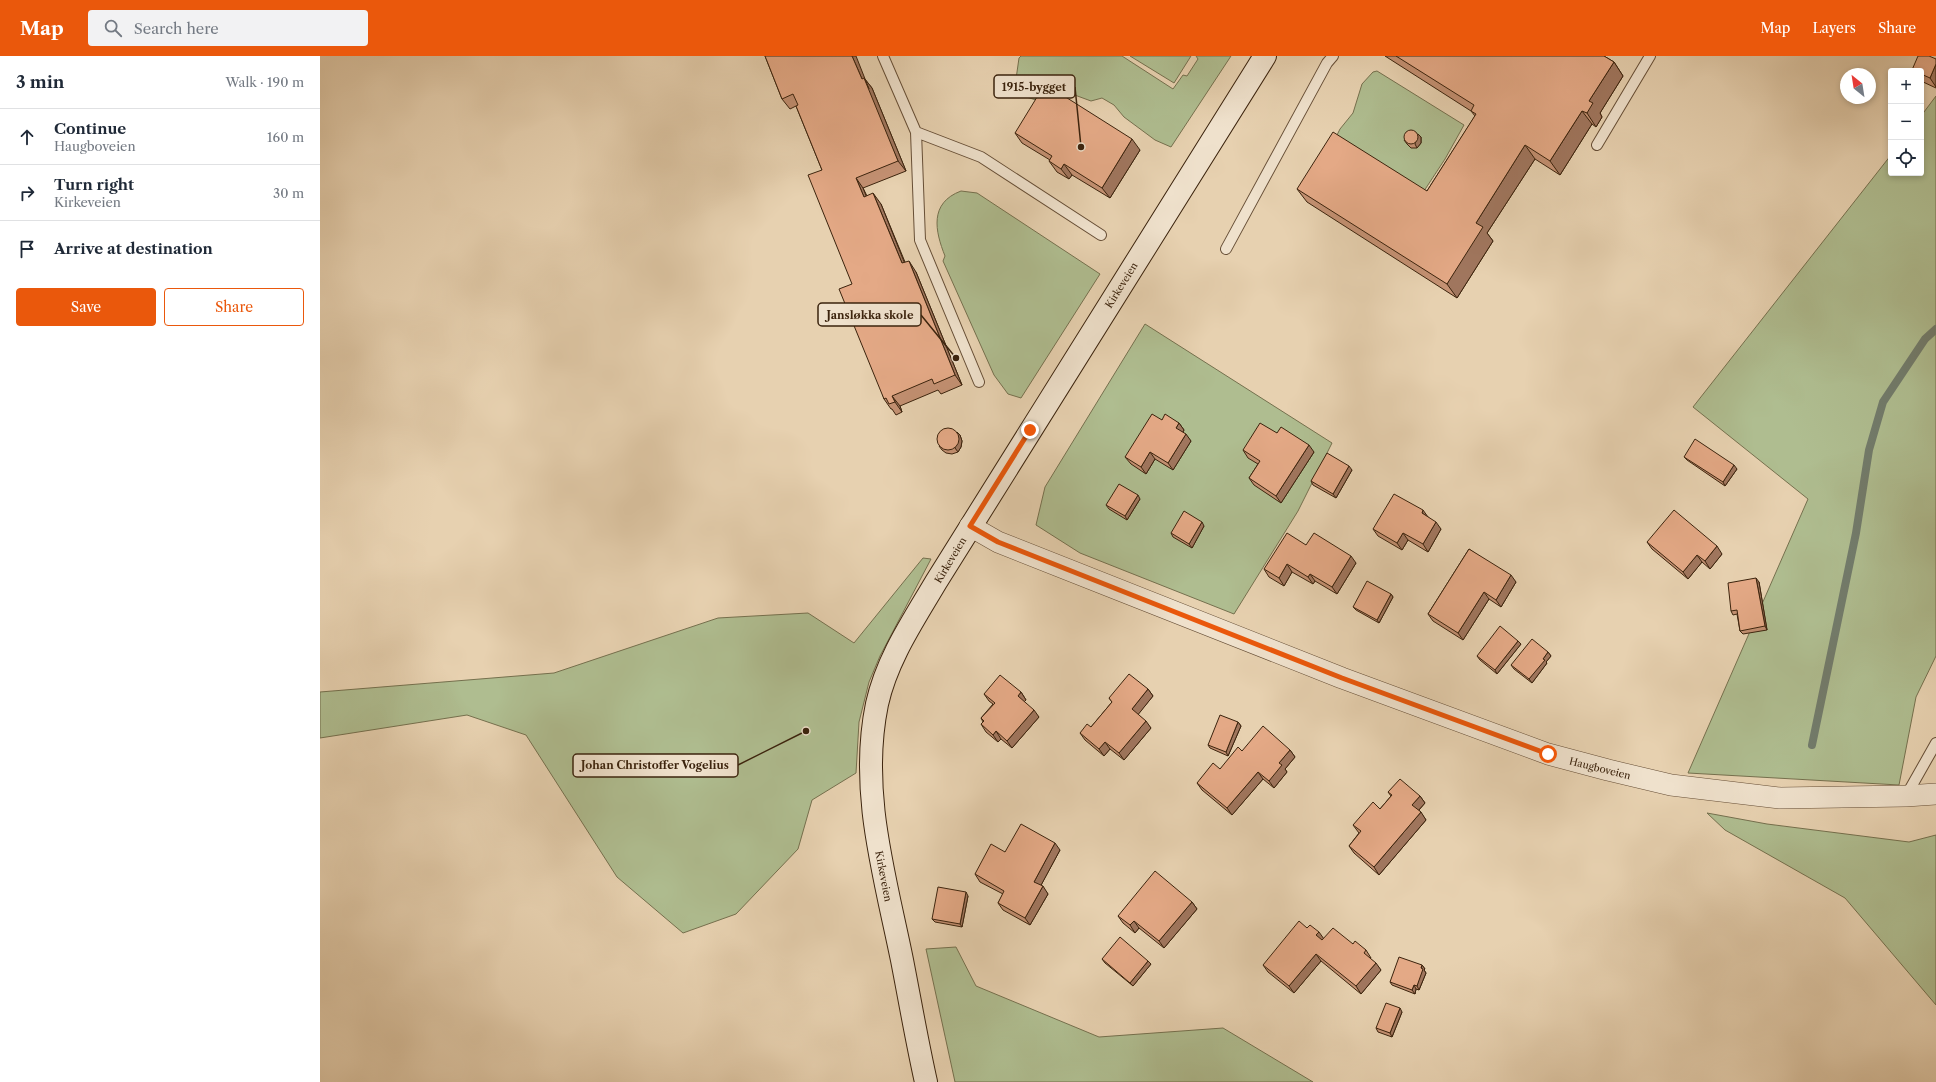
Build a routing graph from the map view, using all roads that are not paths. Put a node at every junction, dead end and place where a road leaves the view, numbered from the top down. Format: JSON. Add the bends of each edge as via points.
{"nodes":[{"id":1,"x":884,"y":56,"type":"edge"},
{"id":2,"x":1265,"y":56,"type":"edge"},
{"id":3,"x":1333,"y":56,"type":"edge"},
{"id":4,"x":1650,"y":56,"type":"edge"},
{"id":5,"x":916,"y":132,"type":"junction"},
{"id":6,"x":1597,"y":144,"type":"dead end"},
{"id":7,"x":1101,"y":235,"type":"dead end"},
{"id":8,"x":1226,"y":249,"type":"dead end"},
{"id":9,"x":979,"y":382,"type":"dead end"},
{"id":10,"x":970,"y":526,"type":"junction"},
{"id":11,"x":1936,"y":743,"type":"edge"},
{"id":12,"x":1936,"y":794,"type":"edge"},
{"id":13,"x":1906,"y":796,"type":"junction"},
{"id":14,"x":926,"y":1082,"type":"edge"}],
"edges":[{"from":1,"to":5,"type":"lane"},
{"from":2,"to":10,"type":"main road","name":"Kirkeveien"},
{"from":3,"to":8,"type":"lane"},
{"from":4,"to":6,"type":"lane"},
{"from":5,"to":7,"type":"lane","via":[[981,157]]},
{"from":5,"to":9,"type":"lane","via":[[920,240]]},
{"from":10,"to":13,"type":"street","name":"Haugboveien","via":[[998,542],[1312,666],[1548,754],[1671,785],[1780,798]]},
{"from":10,"to":14,"type":"main road","name":"Kirkeveien","via":[[893,657],[877,704],[872,742],[872,802],[882,866]]},
{"from":11,"to":13,"type":"lane"},
{"from":12,"to":13,"type":"street","name":"Haugboveien"}]}
